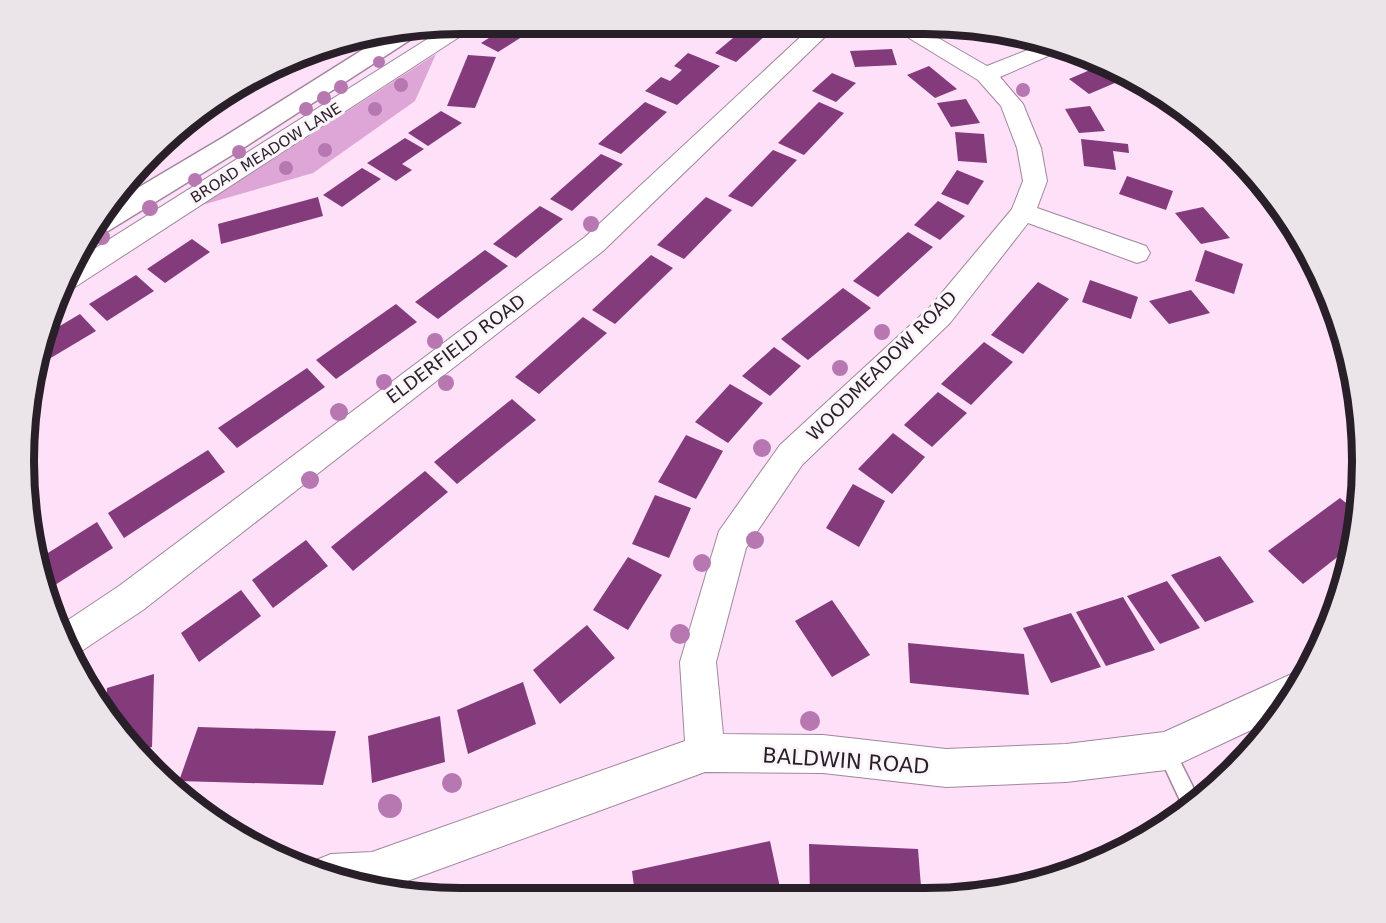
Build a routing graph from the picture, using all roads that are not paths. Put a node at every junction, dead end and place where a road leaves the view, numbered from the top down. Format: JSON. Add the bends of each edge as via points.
{"nodes":[{"id":1,"x":450,"y":34,"type":"edge"},
{"id":2,"x":818,"y":34,"type":"edge"},
{"id":3,"x":916,"y":34,"type":"edge"},
{"id":4,"x":394,"y":40,"type":"edge"},
{"id":5,"x":1043,"y":51,"type":"edge"},
{"id":6,"x":986,"y":75,"type":"junction"},
{"id":7,"x":1023,"y":212,"type":"junction"},
{"id":8,"x":113,"y":215,"type":"edge"},
{"id":9,"x":1137,"y":253,"type":"dead end"},
{"id":10,"x":80,"y":271,"type":"edge"},
{"id":11,"x":73,"y":638,"type":"edge"},
{"id":12,"x":1281,"y":697,"type":"edge"},
{"id":13,"x":1167,"y":751,"type":"junction"},
{"id":14,"x":705,"y":753,"type":"junction"},
{"id":15,"x":1188,"y":797,"type":"edge"},
{"id":16,"x":351,"y":874,"type":"edge"}],
"edges":[{"from":1,"to":10,"type":"street","name":"BROAD MEADOW LANE"},
{"from":2,"to":11,"type":"street","name":"ELDERFIELD ROAD","via":[[594,244]]},
{"from":3,"to":6,"type":"street","name":"WOODMEADOW ROAD"},
{"from":4,"to":8,"type":"street","name":"BROAD MEADOW LANE"},
{"from":5,"to":6,"type":"street"},
{"from":6,"to":7,"type":"street","name":"WOODMEADOW ROAD","via":[[1012,104],[1029,148],[1035,181]]},
{"from":7,"to":9,"type":"street"},
{"from":7,"to":14,"type":"street","name":"WOODMEADOW ROAD","via":[[940,315],[791,455],[731,542],[699,662]]},
{"from":12,"to":13,"type":"street","name":"BALDWIN ROAD"},
{"from":13,"to":14,"type":"street","name":"BALDWIN ROAD","via":[[1066,763],[946,768],[823,754]]},
{"from":13,"to":15,"type":"lane"},
{"from":14,"to":16,"type":"street","name":"BALDWIN ROAD","via":[[372,873]]}]}
